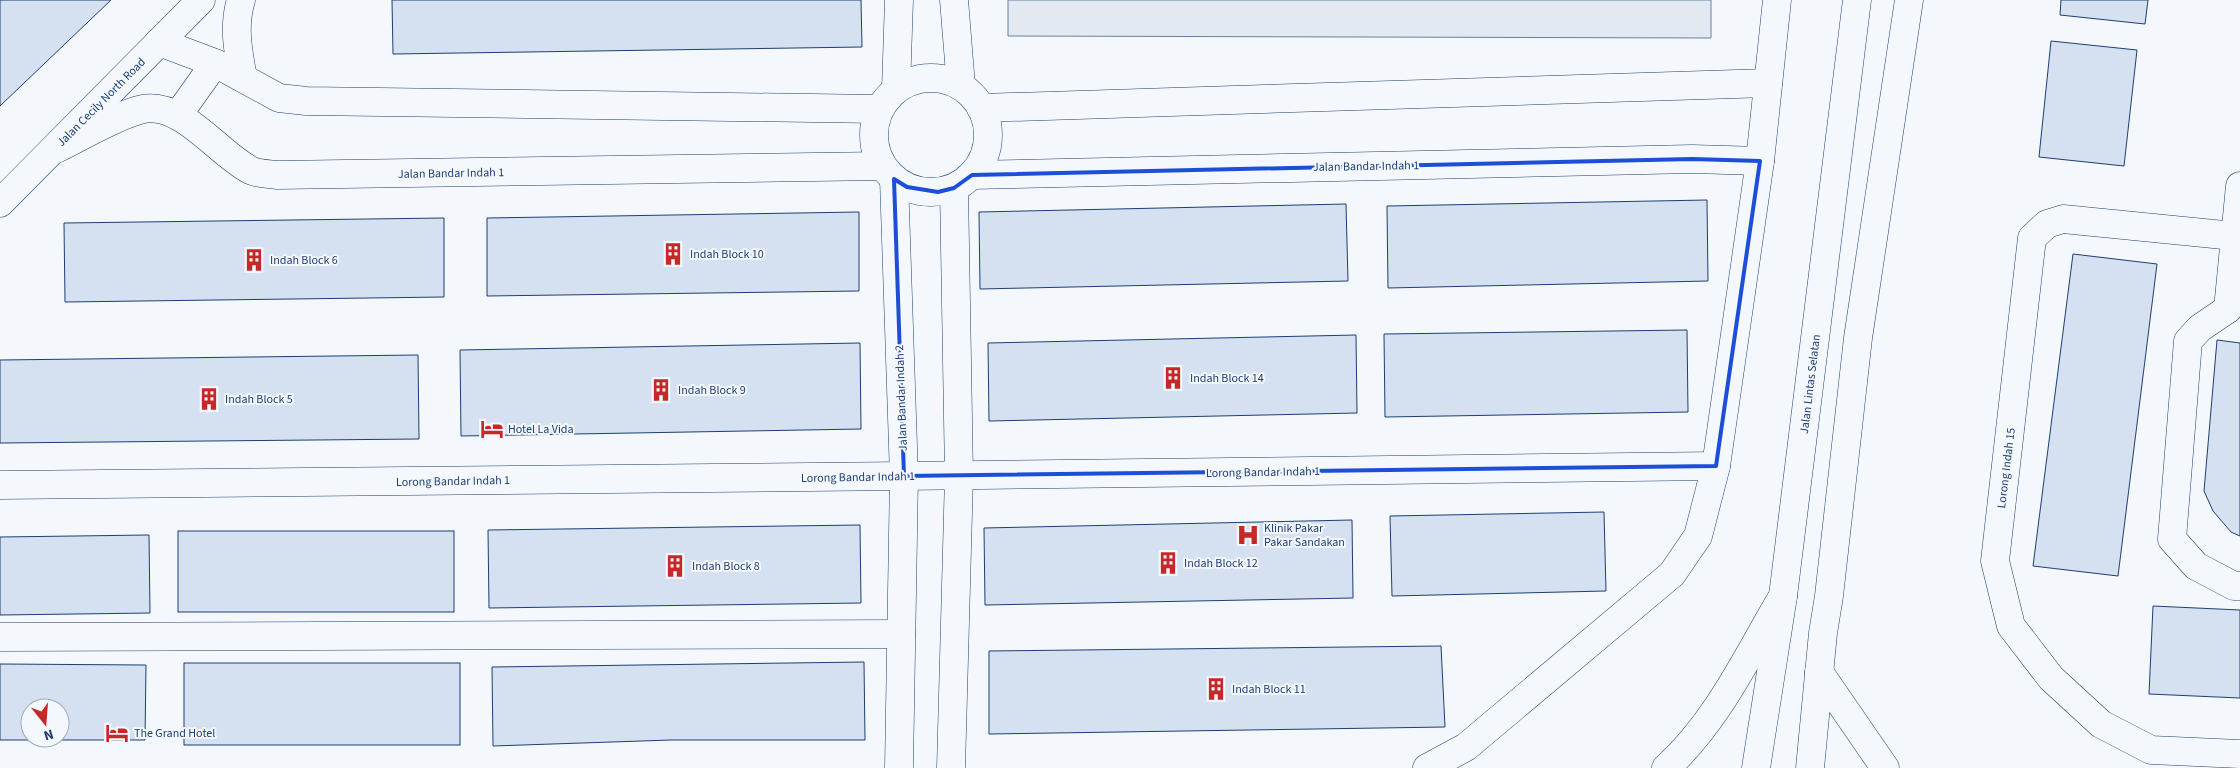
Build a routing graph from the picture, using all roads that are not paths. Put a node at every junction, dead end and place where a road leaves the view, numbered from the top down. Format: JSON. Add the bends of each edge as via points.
{"nodes":[{"id":1,"x":201,"y":0,"type":"edge"},
{"id":2,"x":241,"y":0,"type":"edge"},
{"id":3,"x":899,"y":0,"type":"edge"},
{"id":4,"x":954,"y":0,"type":"edge"},
{"id":5,"x":1777,"y":0,"type":"edge"},
{"id":6,"x":1857,"y":0,"type":"edge"},
{"id":7,"x":1909,"y":0,"type":"edge"},
{"id":8,"x":159,"y":42,"type":"junction"},
{"id":9,"x":215,"y":63,"type":"junction"},
{"id":10,"x":243,"y":78,"type":"junction"},
{"id":11,"x":1768,"y":83,"type":"junction"},
{"id":12,"x":961,"y":86,"type":"junction"},
{"id":13,"x":888,"y":99,"type":"junction"},
{"id":14,"x":981,"y":108,"type":"junction"},
{"id":15,"x":178,"y":115,"type":"junction"},
{"id":16,"x":51,"y":152,"type":"junction"},
{"id":17,"x":1760,"y":161,"type":"junction"},
{"id":18,"x":888,"y":172,"type":"junction"},
{"id":19,"x":963,"y":181,"type":"junction"},
{"id":20,"x":2240,"y":186,"type":"edge"},
{"id":21,"x":0,"y":203,"type":"edge"},
{"id":22,"x":2234,"y":236,"type":"junction"},
{"id":23,"x":2234,"y":309,"type":"edge"},
{"id":24,"x":1716,"y":466,"type":"junction"},
{"id":25,"x":904,"y":476,"type":"junction"},
{"id":26,"x":959,"y":476,"type":"junction"},
{"id":27,"x":0,"y":485,"type":"edge"},
{"id":28,"x":2237,"y":586,"type":"edge"},
{"id":29,"x":1783,"y":596,"type":"junction"},
{"id":30,"x":901,"y":634,"type":"junction"},
{"id":31,"x":0,"y":637,"type":"edge"},
{"id":32,"x":1819,"y":672,"type":"junction"},
{"id":33,"x":2240,"y":754,"type":"edge"},
{"id":34,"x":899,"y":768,"type":"edge"},
{"id":35,"x":951,"y":768,"type":"edge"},
{"id":36,"x":1427,"y":768,"type":"edge"},
{"id":37,"x":1666,"y":768,"type":"edge"},
{"id":38,"x":1756,"y":768,"type":"edge"},
{"id":39,"x":1810,"y":768,"type":"edge"},
{"id":40,"x":1886,"y":768,"type":"edge"}],
"edges":[{"from":1,"to":8,"type":"main road","name":"Jalan Cecily North Road"},
{"from":2,"to":10,"type":"main road","via":[[236,26]]},
{"from":3,"to":13,"type":"main road"},
{"from":4,"to":12,"type":"main road"},
{"from":5,"to":11,"type":"main road"},
{"from":6,"to":29,"type":"main road","name":"Jalan Lintas Selatan"},
{"from":7,"to":32,"type":"main road","via":[[1858,338]]},
{"from":8,"to":9,"type":"main road"},
{"from":8,"to":16,"type":"main road","name":"Jalan Cecily North Road"},
{"from":9,"to":10,"type":"main road"},
{"from":9,"to":15,"type":"main road"},
{"from":10,"to":13,"type":"main road","via":[[280,98],[306,102]]},
{"from":11,"to":14,"type":"main road"},
{"from":11,"to":17,"type":"main road"},
{"from":12,"to":13,"type":"main road","via":[[945,79],[911,81]]},
{"from":12,"to":14,"type":"main road","via":[[973,95]]},
{"from":13,"to":18,"type":"main road","via":[[873,130],[875,148]]},
{"from":14,"to":19,"type":"main road","via":[[987,124],[988,143],[982,160]]},
{"from":15,"to":16,"type":"main road","name":"Jalan Bandar Indah 1","via":[[165,109],[142,109]]},
{"from":15,"to":18,"type":"main road","name":"Jalan Bandar Indah 1","via":[[252,171],[277,175]]},
{"from":16,"to":21,"type":"main road","name":"Jalan Cecily North Road"},
{"from":17,"to":19,"type":"main road","name":"Jalan Bandar Indah 1","via":[[1692,159]]},
{"from":17,"to":24,"type":"main road"},
{"from":18,"to":19,"type":"main road","via":[[907,187],[922,192],[938,192]]},
{"from":18,"to":25,"type":"main road","name":"Jalan Bandar Indah 2"},
{"from":19,"to":26,"type":"main road"},
{"from":20,"to":22,"type":"main road"},
{"from":22,"to":23,"type":"main road"},
{"from":22,"to":33,"type":"main road","name":"Lorong Indah 15","via":[[2063,219],[2046,224],[2032,238],[1995,562],[2011,626],[2051,678],[2101,724],[2151,750]]},
{"from":23,"to":28,"type":"main road","via":[[2200,328],[2188,341],[2172,539],[2196,566]]},
{"from":24,"to":26,"type":"main road","name":"Lorong Bandar Indah 1"},
{"from":24,"to":36,"type":"main road","via":[[1698,536],[1672,574],[1466,747]]},
{"from":25,"to":26,"type":"main road","name":"Lorong Bandar Indah 1"},
{"from":25,"to":27,"type":"main road","name":"Lorong Bandar Indah 1"},
{"from":25,"to":30,"type":"main road","name":"Jalan Bandar Indah 2"},
{"from":26,"to":35,"type":"main road"},
{"from":29,"to":37,"type":"main road","via":[[1712,716],[1680,756]]},
{"from":29,"to":38,"type":"main road","name":"Jalan Lintas Selatan"},
{"from":30,"to":31,"type":"main road"},
{"from":30,"to":34,"type":"main road","name":"Jalan Bandar Indah 2"},
{"from":32,"to":39,"type":"main road"},
{"from":32,"to":40,"type":"main road"}]}
